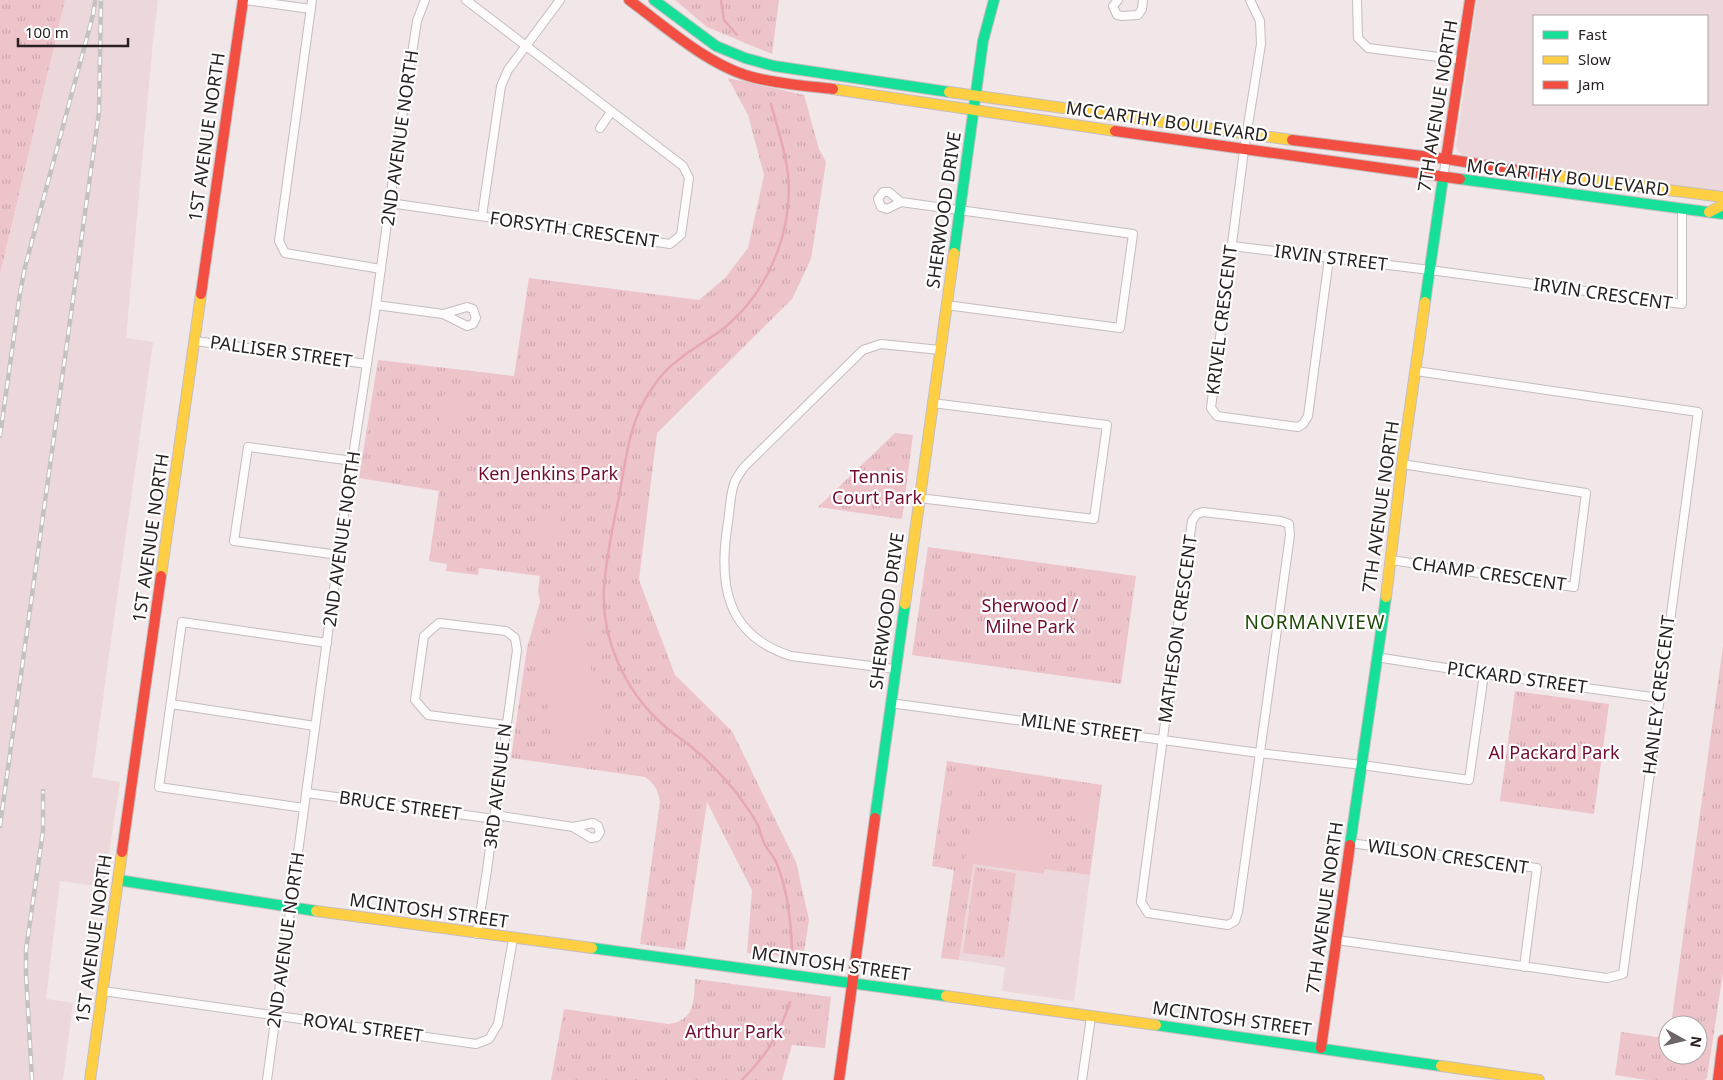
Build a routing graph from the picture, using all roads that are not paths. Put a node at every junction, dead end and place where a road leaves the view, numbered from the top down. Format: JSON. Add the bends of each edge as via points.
{"nodes":[{"id":1,"x":244,"y":0,"type":"edge"},
{"id":2,"x":312,"y":0,"type":"edge"},
{"id":3,"x":425,"y":0,"type":"edge"},
{"id":4,"x":466,"y":0,"type":"edge"},
{"id":5,"x":560,"y":0,"type":"edge"},
{"id":6,"x":629,"y":0,"type":"edge"},
{"id":7,"x":654,"y":0,"type":"edge"},
{"id":8,"x":994,"y":0,"type":"edge"},
{"id":9,"x":1118,"y":0,"type":"edge"},
{"id":10,"x":1143,"y":0,"type":"edge"},
{"id":11,"x":1250,"y":0,"type":"edge"},
{"id":12,"x":1357,"y":0,"type":"edge"},
{"id":13,"x":1470,"y":0,"type":"edge"},
{"id":14,"x":311,"y":9,"type":"junction"},
{"id":15,"x":525,"y":46,"type":"junction"},
{"id":16,"x":1462,"y":60,"type":"junction"},
{"id":17,"x":977,"y":96,"type":"junction"},
{"id":18,"x":611,"y":112,"type":"junction"},
{"id":19,"x":974,"y":112,"type":"junction"},
{"id":20,"x":600,"y":128,"type":"dead end"},
{"id":21,"x":1246,"y":135,"type":"junction"},
{"id":22,"x":1244,"y":150,"type":"junction"},
{"id":23,"x":1446,"y":159,"type":"junction"},
{"id":24,"x":1443,"y":178,"type":"junction"},
{"id":25,"x":1723,"y":197,"type":"edge"},
{"id":26,"x":901,"y":202,"type":"dead end"},
{"id":27,"x":390,"y":203,"type":"junction"},
{"id":28,"x":1723,"y":205,"type":"edge"},
{"id":29,"x":1682,"y":209,"type":"junction"},
{"id":30,"x":960,"y":210,"type":"junction"},
{"id":31,"x":1709,"y":212,"type":"junction"},
{"id":32,"x":1723,"y":214,"type":"edge"},
{"id":33,"x":482,"y":216,"type":"junction"},
{"id":34,"x":1232,"y":246,"type":"junction"},
{"id":35,"x":1329,"y":258,"type":"junction"},
{"id":36,"x":381,"y":269,"type":"junction"},
{"id":37,"x":1430,"y":270,"type":"junction"},
{"id":38,"x":376,"y":305,"type":"junction"},
{"id":39,"x":946,"y":305,"type":"junction"},
{"id":40,"x":444,"y":314,"type":"dead end"},
{"id":41,"x":195,"y":341,"type":"junction"},
{"id":42,"x":940,"y":350,"type":"junction"},
{"id":43,"x":367,"y":364,"type":"junction"},
{"id":44,"x":1416,"y":371,"type":"junction"},
{"id":45,"x":932,"y":403,"type":"junction"},
{"id":46,"x":353,"y":461,"type":"junction"},
{"id":47,"x":1402,"y":464,"type":"junction"},
{"id":48,"x":919,"y":498,"type":"junction"},
{"id":49,"x":339,"y":555,"type":"junction"},
{"id":50,"x":1391,"y":560,"type":"junction"},
{"id":51,"x":327,"y":643,"type":"junction"},
{"id":52,"x":1376,"y":657,"type":"junction"},
{"id":53,"x":895,"y":668,"type":"junction"},
{"id":54,"x":1484,"y":674,"type":"junction"},
{"id":55,"x":1658,"y":698,"type":"junction"},
{"id":56,"x":890,"y":702,"type":"junction"},
{"id":57,"x":171,"y":704,"type":"junction"},
{"id":58,"x":506,"y":725,"type":"junction"},
{"id":59,"x":315,"y":726,"type":"junction"},
{"id":60,"x":1162,"y":740,"type":"junction"},
{"id":61,"x":1259,"y":753,"type":"junction"},
{"id":62,"x":1362,"y":765,"type":"junction"},
{"id":63,"x":306,"y":793,"type":"junction"},
{"id":64,"x":304,"y":808,"type":"junction"},
{"id":65,"x":495,"y":817,"type":"junction"},
{"id":66,"x":573,"y":827,"type":"dead end"},
{"id":67,"x":1350,"y":843,"type":"junction"},
{"id":68,"x":118,"y":880,"type":"junction"},
{"id":69,"x":291,"y":908,"type":"junction"},
{"id":70,"x":477,"y":934,"type":"junction"},
{"id":71,"x":513,"y":939,"type":"junction"},
{"id":72,"x":1337,"y":940,"type":"junction"},
{"id":73,"x":1524,"y":966,"type":"junction"},
{"id":74,"x":852,"y":984,"type":"junction"},
{"id":75,"x":103,"y":991,"type":"junction"},
{"id":76,"x":275,"y":1016,"type":"junction"},
{"id":77,"x":1091,"y":1017,"type":"junction"},
{"id":78,"x":1723,"y":1040,"type":"edge"},
{"id":79,"x":1321,"y":1048,"type":"junction"},
{"id":80,"x":1487,"y":1076,"type":"edge"},
{"id":81,"x":90,"y":1080,"type":"edge"},
{"id":82,"x":267,"y":1080,"type":"edge"},
{"id":83,"x":838,"y":1080,"type":"edge"},
{"id":84,"x":1082,"y":1080,"type":"edge"},
{"id":85,"x":1539,"y":1080,"type":"edge"},
{"id":86,"x":1718,"y":1080,"type":"edge"}],
"edges":[{"from":1,"to":14,"type":"street"},
{"from":1,"to":41,"type":"street","name":"1ST AVENUE NORTH"},
{"from":2,"to":14,"type":"street"},
{"from":3,"to":27,"type":"street","name":"2ND AVENUE NORTH","via":[[417,21]]},
{"from":4,"to":15,"type":"street","name":"FORSYTH CRESCENT"},
{"from":5,"to":15,"type":"street"},
{"from":6,"to":19,"type":"street","name":"MCCARTHY BOULEVARD","via":[[702,55],[743,74]]},
{"from":7,"to":17,"type":"street","name":"MCCARTHY BOULEVARD","via":[[716,46],[745,58],[774,66]]},
{"from":8,"to":17,"type":"street","name":"SHERWOOD DRIVE","via":[[984,41]]},
{"from":9,"to":10,"type":"street","via":[[1113,6],[1117,15],[1132,17],[1138,16]]},
{"from":11,"to":21,"type":"street","name":"KRIVEL CRESCENT","via":[[1260,21],[1261,44]]},
{"from":12,"to":16,"type":"street","via":[[1358,38],[1368,48]]},
{"from":13,"to":16,"type":"street","name":"7TH AVENUE NORTH"},
{"from":14,"to":36,"type":"street","via":[[279,241],[285,253]]},
{"from":15,"to":18,"type":"street","name":"FORSYTH CRESCENT"},
{"from":15,"to":33,"type":"street","via":[[501,86]]},
{"from":16,"to":23,"type":"street","name":"7TH AVENUE NORTH"},
{"from":17,"to":19,"type":"street","name":"SHERWOOD DRIVE"},
{"from":17,"to":21,"type":"street","name":"MCCARTHY BOULEVARD"},
{"from":18,"to":20,"type":"street"},
{"from":18,"to":33,"type":"street","name":"FORSYTH CRESCENT","via":[[682,166],[689,178],[681,235],[670,244]]},
{"from":19,"to":22,"type":"street","name":"MCCARTHY BOULEVARD"},
{"from":19,"to":30,"type":"street","name":"SHERWOOD DRIVE"},
{"from":21,"to":22,"type":"street","name":"KRIVEL CRESCENT"},
{"from":21,"to":23,"type":"street","name":"MCCARTHY BOULEVARD"},
{"from":22,"to":24,"type":"street","name":"MCCARTHY BOULEVARD"},
{"from":22,"to":34,"type":"street","name":"KRIVEL CRESCENT"},
{"from":23,"to":24,"type":"street","name":"7TH AVENUE NORTH"},
{"from":23,"to":25,"type":"street","name":"MCCARTHY BOULEVARD"},
{"from":24,"to":29,"type":"street","name":"MCCARTHY BOULEVARD"},
{"from":24,"to":37,"type":"street","name":"7TH AVENUE NORTH"},
{"from":26,"to":30,"type":"street"},
{"from":27,"to":33,"type":"street","name":"FORSYTH CRESCENT"},
{"from":27,"to":36,"type":"street","name":"2ND AVENUE NORTH"},
{"from":28,"to":31,"type":"street"},
{"from":29,"to":31,"type":"street","name":"MCCARTHY BOULEVARD"},
{"from":29,"to":37,"type":"street","name":"IRVIN CRESCENT","via":[[1682,304]]},
{"from":30,"to":39,"type":"street","name":"SHERWOOD DRIVE"},
{"from":30,"to":39,"type":"street","via":[[1133,234],[1120,328]]},
{"from":31,"to":32,"type":"street","name":"MCCARTHY BOULEVARD"},
{"from":34,"to":35,"type":"street","name":"IRVIN STREET"},
{"from":34,"to":35,"type":"street","name":"KRIVEL CRESCENT","via":[[1210,408],[1218,416],[1298,427],[1308,416]]},
{"from":35,"to":37,"type":"street","name":"IRVIN STREET"},
{"from":36,"to":38,"type":"street","name":"2ND AVENUE NORTH"},
{"from":37,"to":44,"type":"street","name":"7TH AVENUE NORTH"},
{"from":38,"to":40,"type":"street"},
{"from":38,"to":43,"type":"street","name":"2ND AVENUE NORTH"},
{"from":39,"to":42,"type":"street","name":"SHERWOOD DRIVE"},
{"from":41,"to":43,"type":"street","name":"PALLISER STREET"},
{"from":41,"to":68,"type":"street","name":"1ST AVENUE NORTH"},
{"from":42,"to":45,"type":"street","name":"SHERWOOD DRIVE"},
{"from":42,"to":53,"type":"street","via":[[881,344],[863,350],[744,467],[734,484],[724,544],[725,585],[729,599],[739,621],[762,643],[791,656]]},
{"from":43,"to":46,"type":"street","name":"2ND AVENUE NORTH"},
{"from":44,"to":47,"type":"street","name":"7TH AVENUE NORTH"},
{"from":44,"to":55,"type":"street","name":"HANLEY CRESCENT","via":[[1698,412]]},
{"from":45,"to":48,"type":"street","name":"SHERWOOD DRIVE"},
{"from":45,"to":48,"type":"street","via":[[1107,425],[1106,434],[1094,519]]},
{"from":46,"to":49,"type":"street","name":"2ND AVENUE NORTH"},
{"from":46,"to":49,"type":"street","via":[[248,447],[241,493],[234,541]]},
{"from":47,"to":50,"type":"street","name":"7TH AVENUE NORTH"},
{"from":47,"to":50,"type":"street","name":"CHAMP CRESCENT","via":[[1586,493],[1574,587]]},
{"from":48,"to":53,"type":"street","name":"SHERWOOD DRIVE"},
{"from":49,"to":51,"type":"street","name":"2ND AVENUE NORTH"},
{"from":50,"to":52,"type":"street","name":"7TH AVENUE NORTH"},
{"from":51,"to":57,"type":"street","via":[[182,622]]},
{"from":51,"to":59,"type":"street","name":"2ND AVENUE NORTH"},
{"from":52,"to":54,"type":"street","name":"PICKARD STREET"},
{"from":52,"to":62,"type":"street","name":"7TH AVENUE NORTH"},
{"from":53,"to":56,"type":"street","name":"SHERWOOD DRIVE"},
{"from":54,"to":55,"type":"street","name":"PICKARD STREET"},
{"from":54,"to":62,"type":"street","name":"MILNE STREET","via":[[1469,780]]},
{"from":55,"to":73,"type":"street","name":"HANLEY CRESCENT","via":[[1623,974],[1607,978]]},
{"from":56,"to":60,"type":"street","name":"MILNE STREET"},
{"from":56,"to":74,"type":"street","name":"SHERWOOD DRIVE"},
{"from":57,"to":59,"type":"street"},
{"from":57,"to":64,"type":"street","via":[[159,787]]},
{"from":58,"to":58,"type":"street","name":"3RD AVENUE N","via":[[428,715],[415,700],[424,636],[439,623],[506,632],[514,638],[516,650]]},
{"from":58,"to":65,"type":"street","name":"3RD AVENUE N"},
{"from":59,"to":63,"type":"street","name":"2ND AVENUE NORTH"},
{"from":60,"to":61,"type":"street","name":"MILNE STREET"},
{"from":60,"to":61,"type":"street","via":[[1140,902],[1148,913],[1228,925],[1235,922],[1238,912]]},
{"from":60,"to":61,"type":"street","name":"MATHESON CRESCENT","via":[[1192,521],[1203,512],[1281,521],[1290,524],[1290,535]]},
{"from":61,"to":62,"type":"street","name":"MILNE STREET"},
{"from":62,"to":67,"type":"street","name":"7TH AVENUE NORTH"},
{"from":63,"to":64,"type":"street","name":"2ND AVENUE NORTH"},
{"from":63,"to":65,"type":"street","name":"BRUCE STREET"},
{"from":64,"to":69,"type":"street","name":"2ND AVENUE NORTH"},
{"from":65,"to":66,"type":"street","name":"BRUCE STREET"},
{"from":65,"to":70,"type":"street","name":"3RD AVENUE N"},
{"from":67,"to":72,"type":"street","name":"7TH AVENUE NORTH"},
{"from":67,"to":73,"type":"street","name":"WILSON CRESCENT","via":[[1537,868]]},
{"from":68,"to":69,"type":"street","name":"MCINTOSH STREET"},
{"from":68,"to":75,"type":"street","name":"1ST AVENUE NORTH"},
{"from":69,"to":70,"type":"street","name":"MCINTOSH STREET"},
{"from":69,"to":76,"type":"street","name":"2ND AVENUE NORTH"},
{"from":70,"to":71,"type":"street","name":"MCINTOSH STREET"},
{"from":71,"to":74,"type":"street","name":"MCINTOSH STREET"},
{"from":71,"to":76,"type":"street","name":"ROYAL STREET","via":[[498,1024],[489,1039],[476,1044]]},
{"from":72,"to":73,"type":"street","name":"HANLEY CRESCENT"},
{"from":72,"to":79,"type":"street","name":"7TH AVENUE NORTH"},
{"from":74,"to":77,"type":"street","name":"MCINTOSH STREET"},
{"from":74,"to":83,"type":"street","name":"SHERWOOD DRIVE"},
{"from":75,"to":76,"type":"street","name":"ROYAL STREET"},
{"from":75,"to":81,"type":"street","name":"1ST AVENUE NORTH"},
{"from":76,"to":82,"type":"street","name":"2ND AVENUE NORTH"},
{"from":77,"to":79,"type":"street","name":"MCINTOSH STREET"},
{"from":77,"to":84,"type":"street"},
{"from":78,"to":86,"type":"street"},
{"from":79,"to":80,"type":"street","name":"MCINTOSH STREET"},
{"from":80,"to":85,"type":"street","name":"MCINTOSH STREET"}]}
